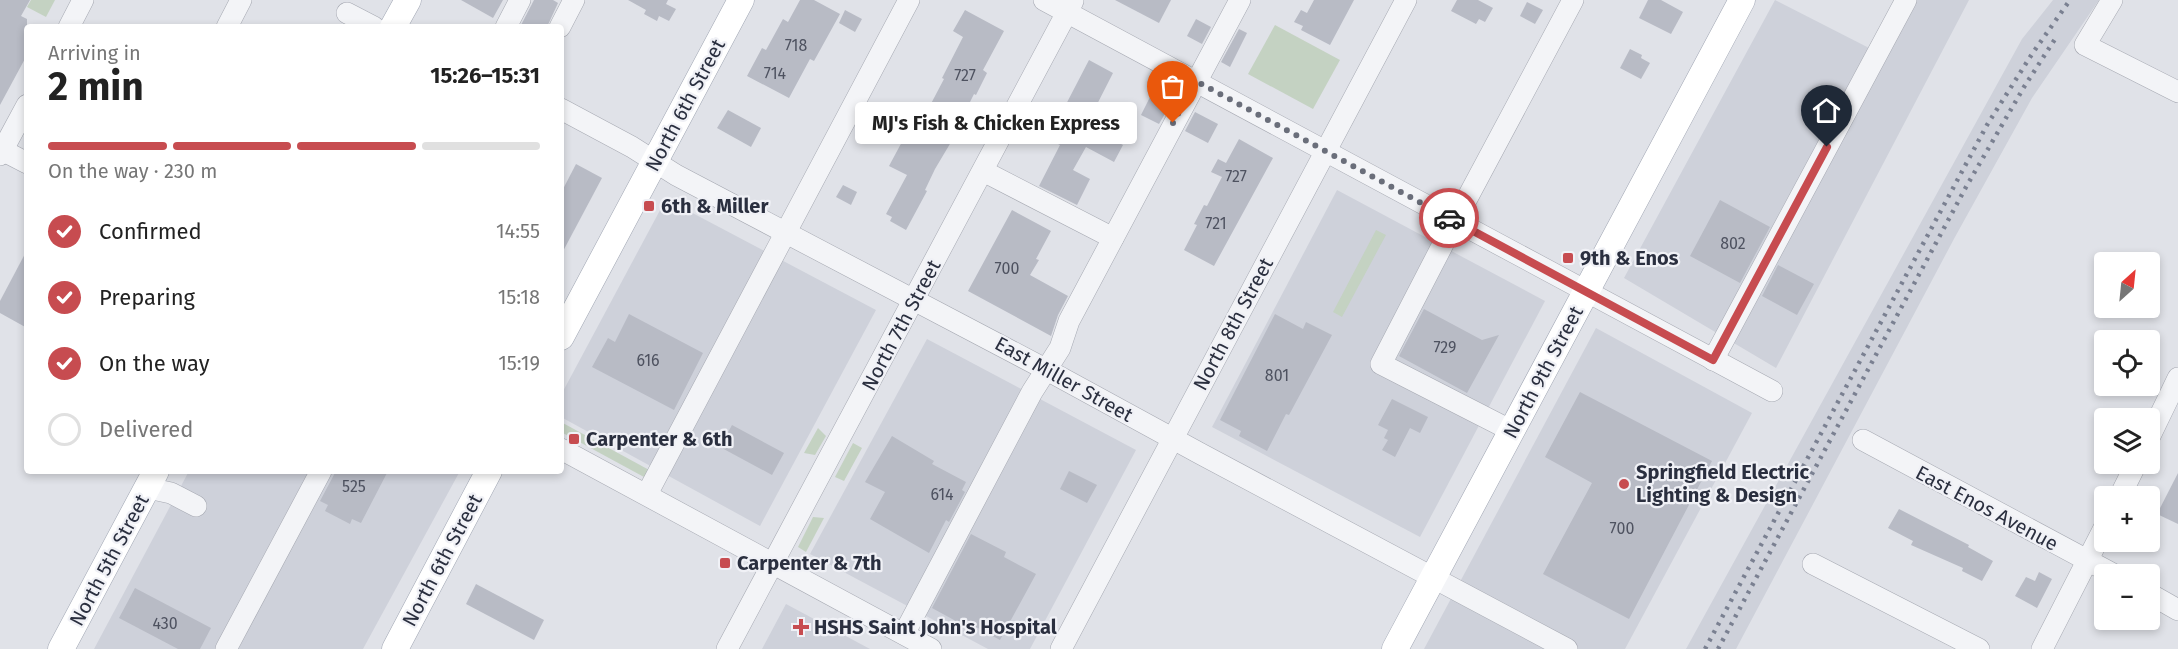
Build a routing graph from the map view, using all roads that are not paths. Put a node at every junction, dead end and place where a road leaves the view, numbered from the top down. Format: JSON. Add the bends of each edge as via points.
{"nodes":[{"id":1,"x":83,"y":0,"type":"edge"},
{"id":2,"x":241,"y":0,"type":"edge"},
{"id":3,"x":520,"y":0,"type":"edge"},
{"id":4,"x":574,"y":0,"type":"edge"},
{"id":5,"x":741,"y":0,"type":"edge"},
{"id":6,"x":909,"y":0,"type":"edge"},
{"id":7,"x":1044,"y":0,"type":"edge"},
{"id":8,"x":1240,"y":0,"type":"edge"},
{"id":9,"x":1406,"y":0,"type":"edge"},
{"id":10,"x":1573,"y":0,"type":"edge"},
{"id":11,"x":1742,"y":0,"type":"edge"},
{"id":12,"x":1906,"y":0,"type":"edge"},
{"id":13,"x":2112,"y":0,"type":"edge"},
{"id":14,"x":1070,"y":6,"type":"edge"},
{"id":15,"x":347,"y":13,"type":"dead end"},
{"id":16,"x":396,"y":20,"type":"edge"},
{"id":17,"x":71,"y":24,"type":"edge"},
{"id":18,"x":229,"y":24,"type":"edge"},
{"id":19,"x":508,"y":24,"type":"edge"},
{"id":20,"x":562,"y":24,"type":"edge"},
{"id":21,"x":1196,"y":81,"type":"junction"},
{"id":22,"x":2178,"y":92,"type":"edge"},
{"id":23,"x":24,"y":110,"type":"edge"},
{"id":24,"x":564,"y":111,"type":"edge"},
{"id":25,"x":1,"y":151,"type":"edge"},
{"id":26,"x":1326,"y":151,"type":"junction"},
{"id":27,"x":655,"y":160,"type":"junction"},
{"id":28,"x":24,"y":162,"type":"edge"},
{"id":29,"x":983,"y":171,"type":"junction"},
{"id":30,"x":1455,"y":221,"type":"junction"},
{"id":31,"x":786,"y":234,"type":"junction"},
{"id":32,"x":1113,"y":238,"type":"junction"},
{"id":33,"x":1586,"y":292,"type":"junction"},
{"id":34,"x":914,"y":300,"type":"junction"},
{"id":35,"x":564,"y":331,"type":"edge"},
{"id":36,"x":1713,"y":360,"type":"junction"},
{"id":37,"x":1047,"y":370,"type":"junction"},
{"id":38,"x":2178,"y":378,"type":"edge"},
{"id":39,"x":1772,"y":391,"type":"dead end"},
{"id":40,"x":2160,"y":415,"type":"edge"},
{"id":41,"x":1512,"y":431,"type":"junction"},
{"id":42,"x":1173,"y":439,"type":"junction"},
{"id":43,"x":1863,"y":440,"type":"dead end"},
{"id":44,"x":564,"y":451,"type":"edge"},
{"id":45,"x":319,"y":474,"type":"edge"},
{"id":46,"x":487,"y":474,"type":"edge"},
{"id":47,"x":152,"y":479,"type":"edge"},
{"id":48,"x":646,"y":495,"type":"junction"},
{"id":49,"x":196,"y":506,"type":"dead end"},
{"id":50,"x":2094,"y":547,"type":"edge"},
{"id":51,"x":2087,"y":561,"type":"junction"},
{"id":52,"x":773,"y":563,"type":"junction"},
{"id":53,"x":1813,"y":564,"type":"dead end"},
{"id":54,"x":2094,"y":564,"type":"edge"},
{"id":55,"x":1433,"y":579,"type":"junction"},
{"id":56,"x":2160,"y":600,"type":"edge"},
{"id":57,"x":2178,"y":610,"type":"edge"},
{"id":58,"x":904,"y":634,"type":"junction"},
{"id":59,"x":926,"y":648,"type":"edge"},
{"id":60,"x":62,"y":649,"type":"edge"},
{"id":61,"x":226,"y":649,"type":"edge"},
{"id":62,"x":395,"y":649,"type":"edge"},
{"id":63,"x":727,"y":649,"type":"edge"},
{"id":64,"x":1061,"y":649,"type":"edge"},
{"id":65,"x":1395,"y":649,"type":"edge"},
{"id":66,"x":1567,"y":649,"type":"edge"},
{"id":67,"x":1979,"y":649,"type":"edge"},
{"id":68,"x":2042,"y":649,"type":"edge"}],
"edges":[{"from":1,"to":17,"type":"street"},
{"from":2,"to":18,"type":"street"},
{"from":3,"to":19,"type":"street"},
{"from":4,"to":20,"type":"street"},
{"from":5,"to":27,"type":"main road","name":"North 6th Street"},
{"from":6,"to":31,"type":"street"},
{"from":7,"to":14,"type":"street"},
{"from":8,"to":21,"type":"street"},
{"from":9,"to":26,"type":"street","name":"North 8th Street"},
{"from":10,"to":30,"type":"street"},
{"from":11,"to":33,"type":"main road","name":"North 9th Street"},
{"from":12,"to":36,"type":"street"},
{"from":13,"to":22,"type":"street","via":[[2085,45]]},
{"from":14,"to":21,"type":"street"},
{"from":14,"to":29,"type":"street","name":"North 7th Street"},
{"from":15,"to":16,"type":"street"},
{"from":21,"to":26,"type":"street"},
{"from":21,"to":32,"type":"street"},
{"from":23,"to":25,"type":"street"},
{"from":24,"to":27,"type":"street","name":"East Miller Street"},
{"from":25,"to":28,"type":"street"},
{"from":26,"to":30,"type":"street"},
{"from":26,"to":42,"type":"street","name":"North 8th Street"},
{"from":27,"to":31,"type":"street","name":"East Miller Street"},
{"from":27,"to":35,"type":"main road","name":"North 6th Street"},
{"from":29,"to":32,"type":"street"},
{"from":29,"to":34,"type":"street","name":"North 7th Street"},
{"from":30,"to":33,"type":"street"},
{"from":30,"to":41,"type":"street","via":[[1381,364]]},
{"from":31,"to":34,"type":"street","name":"East Miller Street"},
{"from":31,"to":48,"type":"street"},
{"from":32,"to":37,"type":"street"},
{"from":33,"to":36,"type":"street"},
{"from":33,"to":41,"type":"main road","name":"North 9th Street"},
{"from":34,"to":37,"type":"street","name":"East Miller Street"},
{"from":34,"to":52,"type":"street","name":"North 7th Street"},
{"from":36,"to":39,"type":"street"},
{"from":37,"to":42,"type":"street","name":"East Miller Street"},
{"from":37,"to":58,"type":"street"},
{"from":38,"to":40,"type":"street"},
{"from":41,"to":55,"type":"main road","name":"North 9th Street"},
{"from":42,"to":55,"type":"street","name":"East Miller Street"},
{"from":42,"to":64,"type":"street","name":"North 8th Street"},
{"from":43,"to":51,"type":"street","name":"East Enos Avenue"},
{"from":44,"to":48,"type":"street"},
{"from":45,"to":61,"type":"street"},
{"from":46,"to":62,"type":"main road","name":"North 6th Street"},
{"from":47,"to":49,"type":"street"},
{"from":47,"to":60,"type":"main road","name":"North 5th Street"},
{"from":48,"to":52,"type":"street"},
{"from":50,"to":51,"type":"street"},
{"from":51,"to":54,"type":"street","name":"East Enos Avenue"},
{"from":51,"to":68,"type":"street"},
{"from":52,"to":58,"type":"street"},
{"from":52,"to":63,"type":"street","name":"North 7th Street"},
{"from":53,"to":67,"type":"street"},
{"from":55,"to":65,"type":"main road","name":"North 9th Street"},
{"from":55,"to":66,"type":"street","name":"East Miller Street"},
{"from":56,"to":57,"type":"street"},
{"from":58,"to":59,"type":"street"}]}
